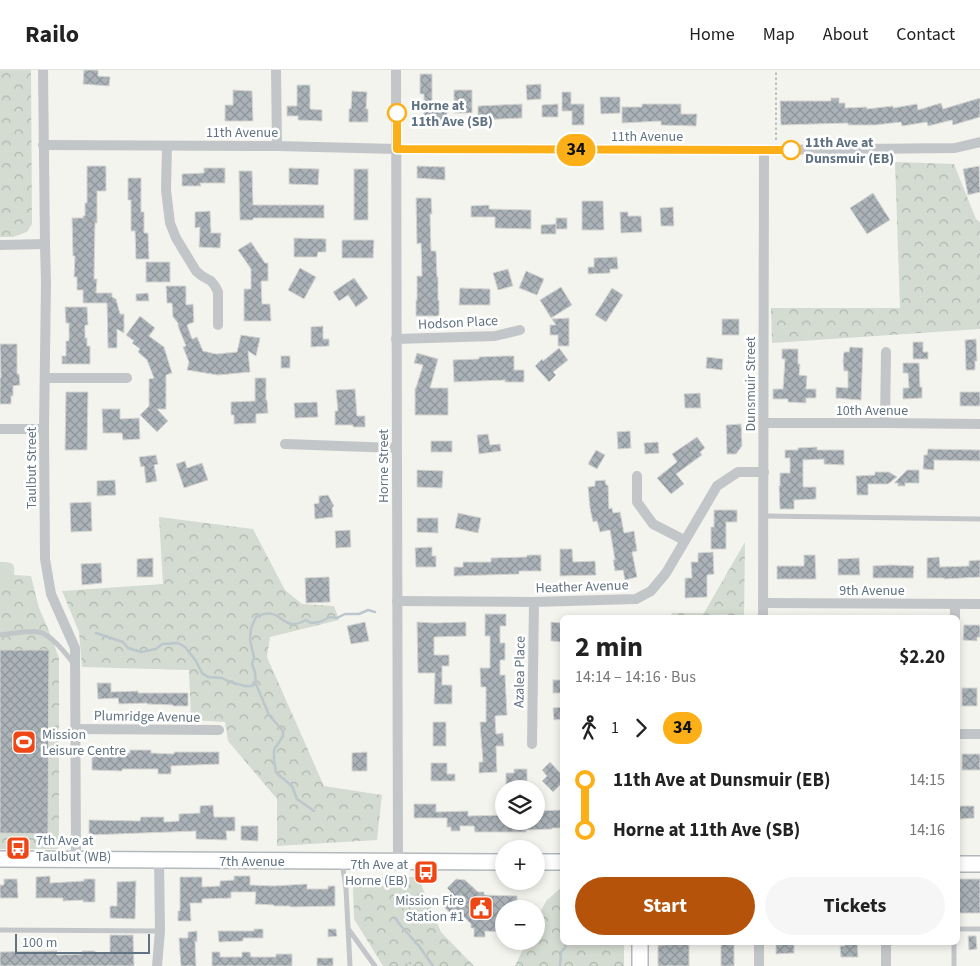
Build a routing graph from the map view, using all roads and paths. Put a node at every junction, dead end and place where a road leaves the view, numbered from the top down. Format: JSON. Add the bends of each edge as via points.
{"nodes":[{"id":1,"x":43,"y":70,"type":"edge"},
{"id":2,"x":276,"y":70,"type":"edge"},
{"id":3,"x":396,"y":70,"type":"edge"},
{"id":4,"x":776,"y":70,"type":"edge"},
{"id":5,"x":980,"y":142,"type":"edge"},
{"id":6,"x":43,"y":145,"type":"junction"},
{"id":7,"x":167,"y":146,"type":"junction"},
{"id":8,"x":277,"y":146,"type":"junction"},
{"id":9,"x":397,"y":149,"type":"junction"},
{"id":10,"x":764,"y":150,"type":"junction"},
{"id":11,"x":776,"y":150,"type":"junction"},
{"id":12,"x":45,"y":244,"type":"junction"},
{"id":13,"x":0,"y":245,"type":"edge"},
{"id":14,"x":218,"y":325,"type":"dead end"},
{"id":15,"x":520,"y":330,"type":"dead end"},
{"id":16,"x":396,"y":339,"type":"junction"},
{"id":17,"x":886,"y":352,"type":"dead end"},
{"id":18,"x":45,"y":378,"type":"junction"},
{"id":19,"x":127,"y":378,"type":"dead end"},
{"id":20,"x":885,"y":423,"type":"junction"},
{"id":21,"x":764,"y":424,"type":"junction"},
{"id":22,"x":980,"y":424,"type":"edge"},
{"id":23,"x":0,"y":428,"type":"edge"},
{"id":24,"x":44,"y":429,"type":"junction"},
{"id":25,"x":284,"y":444,"type":"dead end"},
{"id":26,"x":396,"y":448,"type":"junction"},
{"id":27,"x":764,"y":472,"type":"junction"},
{"id":28,"x":637,"y":476,"type":"dead end"},
{"id":29,"x":764,"y":516,"type":"junction"},
{"id":30,"x":980,"y":519,"type":"edge"},
{"id":31,"x":684,"y":540,"type":"junction"},
{"id":32,"x":396,"y":600,"type":"junction"},
{"id":33,"x":534,"y":602,"type":"junction"},
{"id":34,"x":763,"y":603,"type":"junction"},
{"id":35,"x":955,"y":604,"type":"junction"},
{"id":36,"x":980,"y":604,"type":"edge"},
{"id":37,"x":763,"y":615,"type":"edge"},
{"id":38,"x":955,"y":615,"type":"edge"},
{"id":39,"x":0,"y":635,"type":"edge"},
{"id":40,"x":75,"y":665,"type":"junction"},
{"id":41,"x":75,"y":729,"type":"junction"},
{"id":42,"x":219,"y":730,"type":"dead end"},
{"id":43,"x":960,"y":734,"type":"edge"},
{"id":44,"x":980,"y":734,"type":"edge"},
{"id":45,"x":532,"y":744,"type":"dead end"},
{"id":46,"x":0,"y":860,"type":"edge"},
{"id":47,"x":76,"y":860,"type":"junction"},
{"id":48,"x":159,"y":860,"type":"junction"},
{"id":49,"x":342,"y":862,"type":"junction"},
{"id":50,"x":398,"y":862,"type":"junction"},
{"id":51,"x":495,"y":862,"type":"edge"},
{"id":52,"x":545,"y":862,"type":"edge"},
{"id":53,"x":560,"y":862,"type":"edge"},
{"id":54,"x":960,"y":864,"type":"edge"},
{"id":55,"x":980,"y":864,"type":"edge"},
{"id":56,"x":348,"y":929,"type":"junction"},
{"id":57,"x":980,"y":929,"type":"edge"},
{"id":58,"x":0,"y":930,"type":"edge"},
{"id":59,"x":960,"y":930,"type":"edge"},
{"id":60,"x":160,"y":932,"type":"junction"},
{"id":61,"x":640,"y":945,"type":"edge"},
{"id":62,"x":760,"y":945,"type":"edge"},
{"id":63,"x":886,"y":945,"type":"edge"},
{"id":64,"x":954,"y":945,"type":"edge"},
{"id":65,"x":157,"y":966,"type":"edge"},
{"id":66,"x":350,"y":966,"type":"edge"},
{"id":67,"x":375,"y":966,"type":"edge"},
{"id":68,"x":406,"y":966,"type":"edge"},
{"id":69,"x":414,"y":966,"type":"edge"},
{"id":70,"x":640,"y":966,"type":"edge"},
{"id":71,"x":759,"y":966,"type":"edge"},
{"id":72,"x":886,"y":966,"type":"edge"},
{"id":73,"x":954,"y":966,"type":"edge"}],
"edges":[{"from":1,"to":6,"type":"street","name":"Taulbut Street"},
{"from":2,"to":8,"type":"street"},
{"from":3,"to":9,"type":"street","name":"Horne Street"},
{"from":4,"to":11,"type":"path"},
{"from":5,"to":11,"type":"street","name":"11th Avenue","via":[[955,148]]},
{"from":6,"to":7,"type":"street","name":"11th Avenue"},
{"from":6,"to":12,"type":"street","name":"Taulbut Street"},
{"from":7,"to":8,"type":"street","name":"11th Avenue"},
{"from":7,"to":14,"type":"street","via":[[166,190],[170,223],[196,271],[216,286]]},
{"from":8,"to":9,"type":"street","name":"11th Avenue"},
{"from":9,"to":10,"type":"street","name":"11th Avenue"},
{"from":9,"to":16,"type":"street","name":"Horne Street"},
{"from":10,"to":11,"type":"street","name":"11th Avenue"},
{"from":10,"to":21,"type":"street","name":"Dunsmuir Street"},
{"from":12,"to":13,"type":"street"},
{"from":12,"to":18,"type":"street","name":"Taulbut Street"},
{"from":15,"to":16,"type":"street","name":"Hodson Place","via":[[495,336]]},
{"from":16,"to":26,"type":"street","name":"Horne Street"},
{"from":17,"to":20,"type":"street"},
{"from":18,"to":19,"type":"street"},
{"from":18,"to":24,"type":"street","name":"Taulbut Street"},
{"from":20,"to":21,"type":"street","name":"10th Avenue"},
{"from":20,"to":22,"type":"street","name":"10th Avenue"},
{"from":21,"to":27,"type":"street","name":"Dunsmuir Street"},
{"from":23,"to":24,"type":"street"},
{"from":24,"to":40,"type":"street","name":"Taulbut Street","via":[[45,559],[51,594],[75,648]]},
{"from":25,"to":26,"type":"street"},
{"from":26,"to":32,"type":"street","name":"Horne Street"},
{"from":27,"to":29,"type":"street","name":"Dunsmuir Street"},
{"from":27,"to":31,"type":"street","name":"Heather Avenue","via":[[738,472],[717,486]]},
{"from":28,"to":31,"type":"street","via":[[637,502],[653,524]]},
{"from":29,"to":30,"type":"lane"},
{"from":29,"to":34,"type":"street","name":"Dunsmuir Street"},
{"from":31,"to":33,"type":"street","name":"Heather Avenue","via":[[666,573],[651,591],[636,599]]},
{"from":32,"to":33,"type":"street","name":"Heather Avenue"},
{"from":32,"to":50,"type":"street","name":"Horne Street"},
{"from":33,"to":45,"type":"street","name":"Azalea Place"},
{"from":34,"to":35,"type":"street","name":"9th Avenue"},
{"from":34,"to":37,"type":"street","name":"Dunsmuir Street"},
{"from":35,"to":36,"type":"street","name":"9th Avenue"},
{"from":35,"to":38,"type":"street"},
{"from":39,"to":40,"type":"lane","via":[[40,632],[53,640]]},
{"from":40,"to":41,"type":"street","name":"Taulbut Street"},
{"from":41,"to":42,"type":"street","name":"Plumridge Avenue"},
{"from":41,"to":47,"type":"street","name":"Taulbut Street"},
{"from":43,"to":44,"type":"street"},
{"from":46,"to":47,"type":"street","name":"7th Avenue"},
{"from":47,"to":48,"type":"street","name":"7th Avenue"},
{"from":48,"to":49,"type":"street","name":"7th Avenue"},
{"from":48,"to":60,"type":"street"},
{"from":49,"to":50,"type":"street","name":"7th Avenue"},
{"from":49,"to":56,"type":"lane"},
{"from":50,"to":51,"type":"street","name":"7th Avenue"},
{"from":52,"to":53,"type":"street"},
{"from":54,"to":55,"type":"street"},
{"from":56,"to":66,"type":"lane"},
{"from":56,"to":67,"type":"lane"},
{"from":57,"to":59,"type":"lane"},
{"from":58,"to":60,"type":"lane"},
{"from":60,"to":65,"type":"street"},
{"from":61,"to":70,"type":"street"},
{"from":62,"to":71,"type":"street"},
{"from":63,"to":72,"type":"street"},
{"from":64,"to":73,"type":"lane"},
{"from":68,"to":69,"type":"path","via":[[410,963]]}]}
